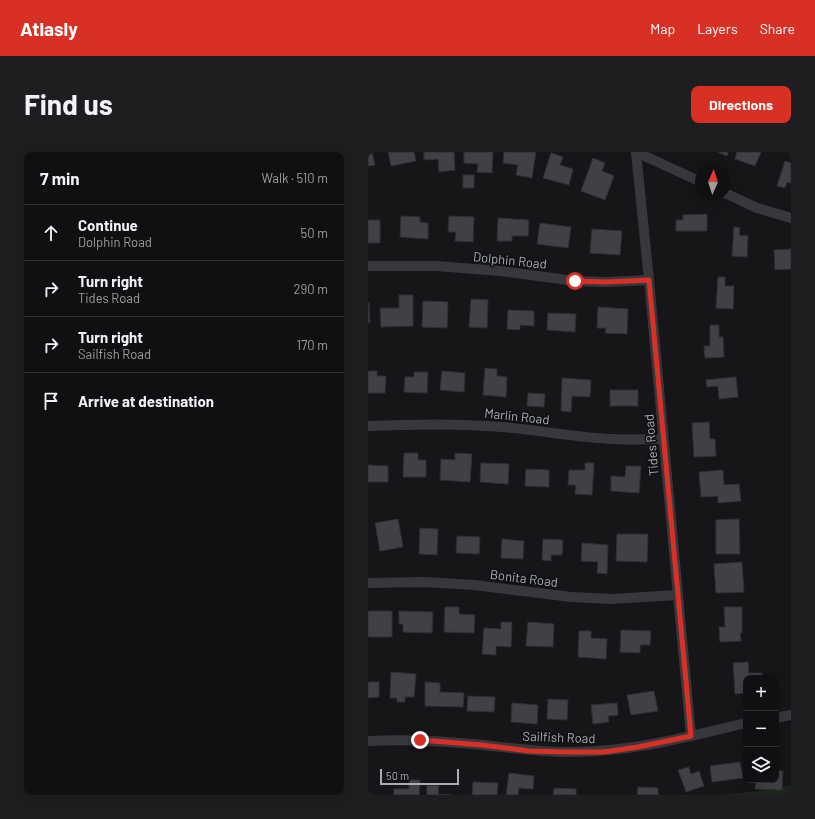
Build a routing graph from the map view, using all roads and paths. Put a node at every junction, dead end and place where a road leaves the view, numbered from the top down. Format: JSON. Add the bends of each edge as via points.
{"nodes":[{"id":1,"x":636,"y":152,"type":"edge"},
{"id":2,"x":695,"y":179,"type":"edge"},
{"id":3,"x":731,"y":196,"type":"edge"},
{"id":4,"x":791,"y":218,"type":"edge"},
{"id":5,"x":368,"y":266,"type":"edge"},
{"id":6,"x":649,"y":280,"type":"junction"},
{"id":7,"x":368,"y":426,"type":"edge"},
{"id":8,"x":663,"y":439,"type":"junction"},
{"id":9,"x":368,"y":583,"type":"edge"},
{"id":10,"x":677,"y":595,"type":"junction"},
{"id":11,"x":791,"y":715,"type":"edge"},
{"id":12,"x":779,"y":717,"type":"edge"},
{"id":13,"x":743,"y":724,"type":"edge"},
{"id":14,"x":691,"y":736,"type":"junction"},
{"id":15,"x":368,"y":741,"type":"edge"}],
"edges":[{"from":1,"to":2,"type":"street"},
{"from":1,"to":6,"type":"street","name":"Tides Road"},
{"from":3,"to":4,"type":"street","via":[[758,208]]},
{"from":5,"to":6,"type":"street","name":"Dolphin Road","via":[[443,266],[575,281]]},
{"from":6,"to":8,"type":"street","name":"Tides Road"},
{"from":7,"to":8,"type":"street","name":"Marlin Road","via":[[460,424],[614,439]]},
{"from":8,"to":10,"type":"street","name":"Tides Road"},
{"from":9,"to":10,"type":"street","name":"Bonita Road","via":[[446,583],[612,599]]},
{"from":10,"to":14,"type":"street","name":"Tides Road"},
{"from":11,"to":12,"type":"street"},
{"from":13,"to":14,"type":"street","name":"Sailfish Road"},
{"from":14,"to":15,"type":"street","name":"Sailfish Road","via":[[603,752],[529,751],[420,740]]}]}
